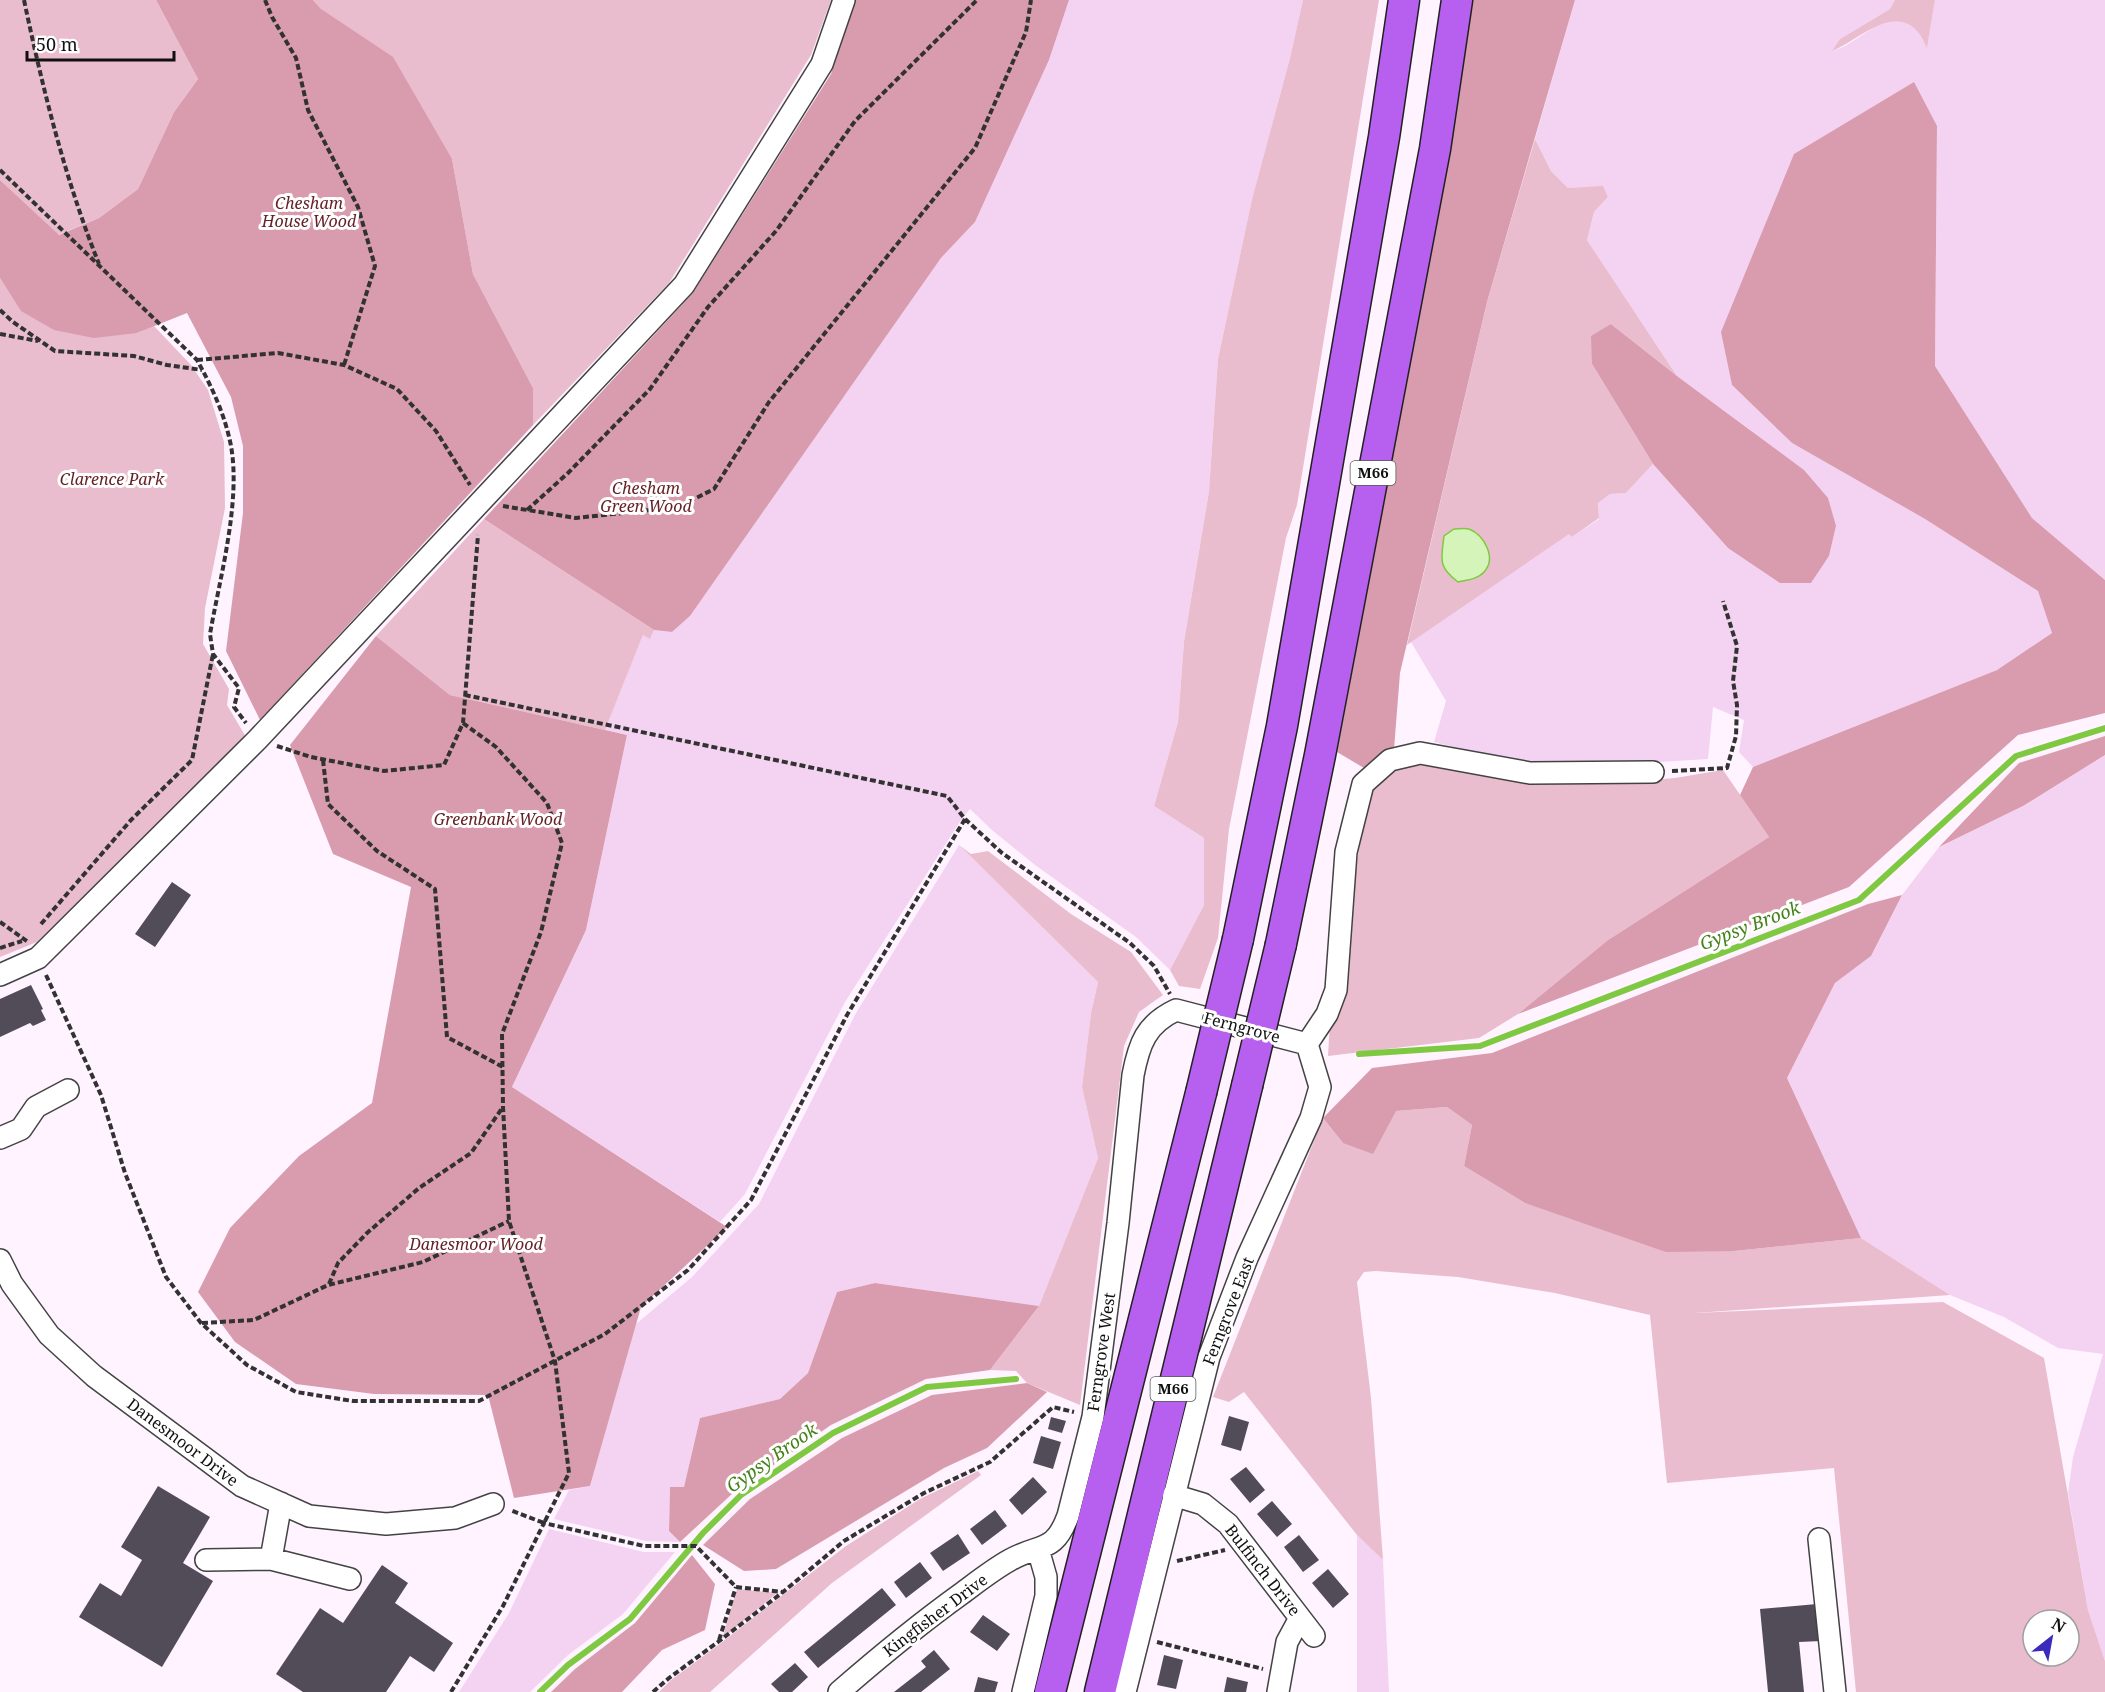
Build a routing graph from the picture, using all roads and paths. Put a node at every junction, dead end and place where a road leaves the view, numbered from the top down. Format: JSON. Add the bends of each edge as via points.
{"nodes":[{"id":1,"x":24,"y":0,"type":"edge"},
{"id":2,"x":265,"y":0,"type":"edge"},
{"id":3,"x":844,"y":0,"type":"edge"},
{"id":4,"x":977,"y":0,"type":"edge"},
{"id":5,"x":1031,"y":0,"type":"edge"},
{"id":6,"x":1404,"y":0,"type":"edge"},
{"id":7,"x":1457,"y":0,"type":"edge"},
{"id":8,"x":0,"y":171,"type":"edge"},
{"id":9,"x":99,"y":266,"type":"junction"},
{"id":10,"x":0,"y":310,"type":"edge"},
{"id":11,"x":0,"y":334,"type":"edge"},
{"id":12,"x":41,"y":341,"type":"junction"},
{"id":13,"x":197,"y":360,"type":"junction"},
{"id":14,"x":344,"y":365,"type":"junction"},
{"id":15,"x":203,"y":370,"type":"junction"},
{"id":16,"x":480,"y":502,"type":"junction"},
{"id":17,"x":527,"y":510,"type":"junction"},
{"id":18,"x":1723,"y":601,"type":"dead end"},
{"id":19,"x":213,"y":654,"type":"junction"},
{"id":20,"x":465,"y":695,"type":"junction"},
{"id":21,"x":463,"y":723,"type":"junction"},
{"id":22,"x":257,"y":740,"type":"junction"},
{"id":23,"x":323,"y":760,"type":"junction"},
{"id":24,"x":1653,"y":772,"type":"joint"},
{"id":25,"x":965,"y":819,"type":"junction"},
{"id":26,"x":0,"y":922,"type":"edge"},
{"id":27,"x":34,"y":932,"type":"dead end"},
{"id":28,"x":0,"y":948,"type":"edge"},
{"id":29,"x":32,"y":949,"type":"junction"},
{"id":30,"x":0,"y":975,"type":"edge"},
{"id":31,"x":1176,"y":1010,"type":"junction"},
{"id":32,"x":1307,"y":1044,"type":"junction"},
{"id":33,"x":503,"y":1067,"type":"junction"},
{"id":34,"x":68,"y":1090,"type":"dead end"},
{"id":35,"x":503,"y":1107,"type":"junction"},
{"id":36,"x":0,"y":1138,"type":"edge"},
{"id":37,"x":509,"y":1221,"type":"junction"},
{"id":38,"x":0,"y":1260,"type":"edge"},
{"id":39,"x":328,"y":1285,"type":"junction"},
{"id":40,"x":6,"y":1288,"type":"edge"},
{"id":41,"x":201,"y":1323,"type":"junction"},
{"id":42,"x":555,"y":1361,"type":"junction"},
{"id":43,"x":1093,"y":1417,"type":"junction"},
{"id":44,"x":1173,"y":1495,"type":"junction"},
{"id":45,"x":280,"y":1503,"type":"junction"},
{"id":46,"x":493,"y":1504,"type":"joint"},
{"id":47,"x":544,"y":1523,"type":"junction"},
{"id":48,"x":1819,"y":1539,"type":"dead end"},
{"id":49,"x":1241,"y":1540,"type":"junction"},
{"id":50,"x":1038,"y":1549,"type":"junction"},
{"id":51,"x":1158,"y":1557,"type":"junction"},
{"id":52,"x":271,"y":1559,"type":"junction"},
{"id":53,"x":206,"y":1560,"type":"dead end"},
{"id":54,"x":350,"y":1579,"type":"dead end"},
{"id":55,"x":736,"y":1587,"type":"junction"},
{"id":56,"x":783,"y":1592,"type":"junction"},
{"id":57,"x":1300,"y":1618,"type":"junction"},
{"id":58,"x":1314,"y":1636,"type":"dead end"},
{"id":59,"x":1139,"y":1637,"type":"junction"},
{"id":60,"x":718,"y":1642,"type":"junction"},
{"id":61,"x":1279,"y":1683,"type":"edge"},
{"id":62,"x":451,"y":1692,"type":"edge"},
{"id":63,"x":653,"y":1692,"type":"edge"},
{"id":64,"x":839,"y":1692,"type":"edge"},
{"id":65,"x":1023,"y":1692,"type":"edge"},
{"id":66,"x":1050,"y":1692,"type":"edge"},
{"id":67,"x":1100,"y":1692,"type":"edge"},
{"id":68,"x":1125,"y":1692,"type":"edge"},
{"id":69,"x":1835,"y":1692,"type":"edge"}],
"edges":[{"from":1,"to":9,"type":"path","via":[[45,95],[78,212]]},
{"from":2,"to":14,"type":"path","via":[[296,58],[308,110],[358,207],[375,266]]},
{"from":3,"to":16,"type":"street","via":[[822,64],[684,285]]},
{"from":4,"to":17,"type":"path","via":[[855,121],[776,231],[708,306],[650,389],[568,474]]},
{"from":5,"to":17,"type":"path","via":[[1026,32],[975,148],[769,402],[714,489],[678,507],[576,518]]},
{"from":6,"to":66,"type":"highway","number":"M66","bridge":true,"via":[[1282,726],[1238,939]]},
{"from":7,"to":67,"type":"highway","number":"M66","bridge":true,"via":[[1435,149],[1281,944]]},
{"from":8,"to":9,"type":"path"},
{"from":9,"to":13,"type":"path"},
{"from":10,"to":12,"type":"path"},
{"from":11,"to":12,"type":"path"},
{"from":12,"to":15,"type":"path","via":[[55,351],[134,356]]},
{"from":13,"to":14,"type":"path","via":[[278,352]]},
{"from":13,"to":15,"type":"path"},
{"from":14,"to":16,"type":"path","via":[[397,389],[436,431]]},
{"from":15,"to":19,"type":"path","via":[[217,396],[231,446],[234,500],[210,634]]},
{"from":16,"to":17,"type":"path"},
{"from":16,"to":20,"type":"path"},
{"from":16,"to":22,"type":"street"},
{"from":18,"to":24,"type":"path","via":[[1737,646],[1733,681],[1736,736],[1727,768]]},
{"from":19,"to":22,"type":"path","via":[[239,688],[234,707]]},
{"from":19,"to":27,"type":"path","via":[[192,760],[131,820]]},
{"from":20,"to":21,"type":"path"},
{"from":20,"to":25,"type":"path","via":[[947,796]]},
{"from":21,"to":23,"type":"path","via":[[444,765],[384,771]]},
{"from":21,"to":33,"type":"path","via":[[496,747],[548,803],[562,843],[541,932],[502,1034]]},
{"from":22,"to":23,"type":"path"},
{"from":22,"to":29,"type":"street"},
{"from":23,"to":33,"type":"path","via":[[328,804],[377,851],[435,889],[447,1037]]},
{"from":24,"to":32,"type":"street","via":[[1530,773],[1420,753],[1390,760],[1363,784],[1346,852],[1336,990],[1327,1014]]},
{"from":25,"to":31,"type":"path","via":[[1002,853],[1130,943],[1154,966]]},
{"from":25,"to":42,"type":"path","via":[[847,1015],[751,1200],[688,1270],[605,1334]]},
{"from":26,"to":29,"type":"path"},
{"from":28,"to":29,"type":"path"},
{"from":29,"to":30,"type":"street"},
{"from":29,"to":41,"type":"path","via":[[101,1095],[125,1173],[166,1277]]},
{"from":31,"to":32,"type":"street","name":"Ferngrove"},
{"from":31,"to":43,"type":"street","name":"Ferngrove West","via":[[1160,1017],[1137,1051]]},
{"from":32,"to":44,"type":"street","name":"Ferngrove East","via":[[1320,1087],[1311,1118],[1247,1258],[1209,1357]]},
{"from":33,"to":35,"type":"path"},
{"from":34,"to":36,"type":"street","via":[[36,1107],[21,1129]]},
{"from":35,"to":37,"type":"path"},
{"from":35,"to":39,"type":"path","via":[[471,1153],[419,1188],[367,1233],[338,1263]]},
{"from":37,"to":39,"type":"path","via":[[423,1262]]},
{"from":37,"to":42,"type":"path"},
{"from":38,"to":40,"type":"street","name":"Danesmoor Drive"},
{"from":39,"to":41,"type":"path","via":[[254,1320]]},
{"from":40,"to":45,"type":"street","name":"Danesmoor Drive","via":[[94,1376],[242,1486]]},
{"from":41,"to":42,"type":"path","via":[[247,1365],[296,1392],[353,1401],[479,1401]]},
{"from":42,"to":47,"type":"path","via":[[569,1473]]},
{"from":43,"to":50,"type":"street","name":"Ferngrove West","via":[[1063,1531],[1050,1545]]},
{"from":43,"to":56,"type":"path","via":[[1053,1407],[990,1462],[924,1493],[844,1541]]},
{"from":44,"to":49,"type":"street","name":"Bulfinch Drive","via":[[1203,1504]]},
{"from":44,"to":51,"type":"street","name":"Ferngrove East"},
{"from":45,"to":46,"type":"street","name":"Danesmoor Drive","via":[[309,1516],[386,1524],[455,1518]]},
{"from":45,"to":52,"type":"street"},
{"from":46,"to":47,"type":"path"},
{"from":47,"to":55,"type":"path","via":[[644,1546],[696,1546]]},
{"from":47,"to":62,"type":"path","via":[[502,1606]]},
{"from":48,"to":69,"type":"street"},
{"from":49,"to":51,"type":"path","via":[[1228,1549],[1173,1561]]},
{"from":49,"to":57,"type":"street","name":"Bulfinch Drive"},
{"from":50,"to":64,"type":"street","name":"Kingfisher Drive","via":[[1010,1560],[984,1577]]},
{"from":50,"to":65,"type":"street","via":[[1046,1577],[1046,1596]]},
{"from":51,"to":59,"type":"street","name":"Ferngrove East"},
{"from":52,"to":53,"type":"street"},
{"from":52,"to":54,"type":"street"},
{"from":55,"to":56,"type":"path"},
{"from":55,"to":60,"type":"path"},
{"from":56,"to":60,"type":"path"},
{"from":57,"to":58,"type":"street","name":"Bulfinch Drive"},
{"from":57,"to":61,"type":"street","via":[[1287,1642]]},
{"from":59,"to":61,"type":"path"},
{"from":59,"to":68,"type":"street","name":"Ferngrove East"},
{"from":60,"to":63,"type":"path"}]}
